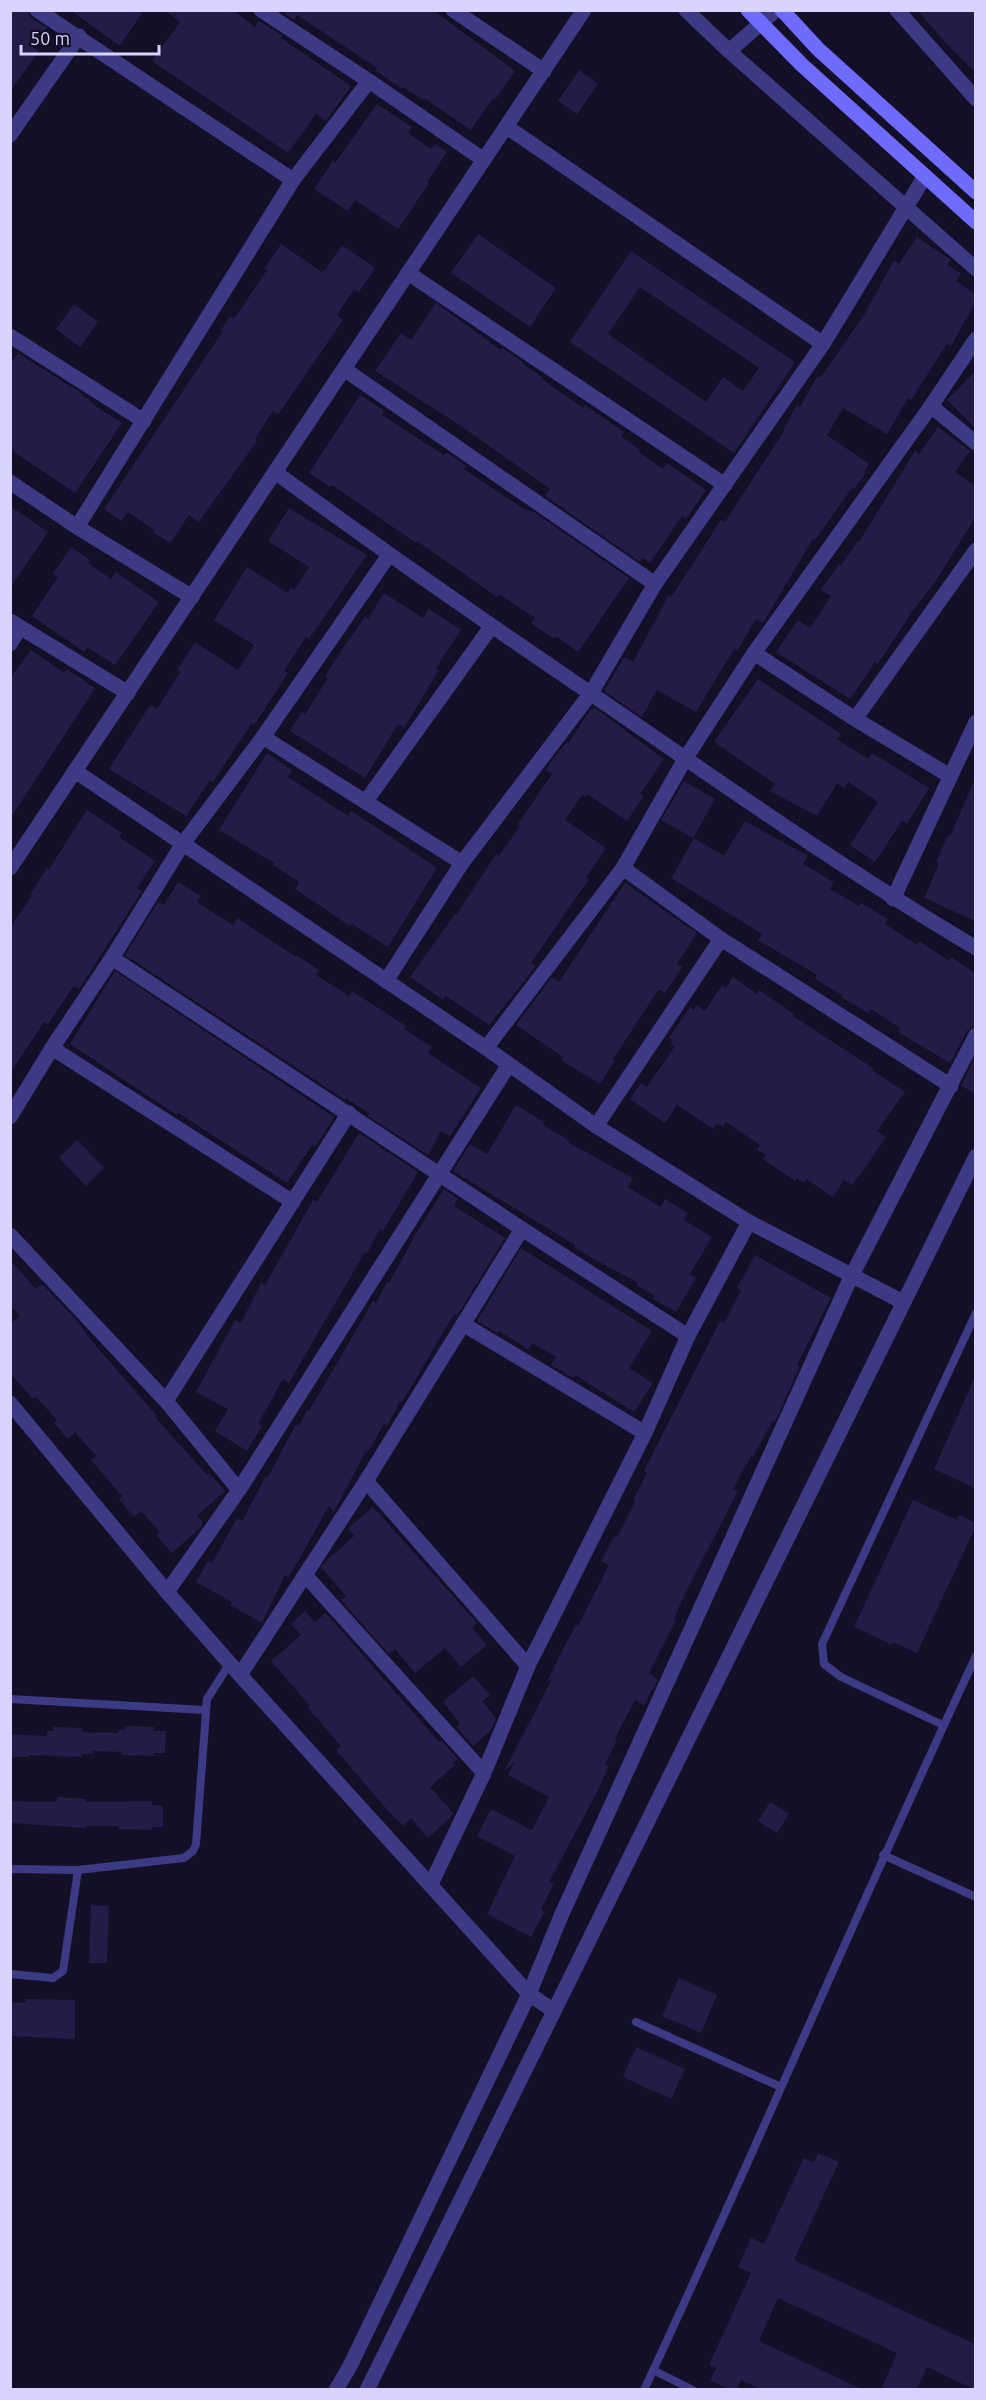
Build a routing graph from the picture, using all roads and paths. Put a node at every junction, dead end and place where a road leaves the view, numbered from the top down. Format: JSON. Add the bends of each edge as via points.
{"nodes":[{"id":1,"x":37,"y":10,"type":"edge"},
{"id":2,"x":261,"y":10,"type":"edge"},
{"id":3,"x":453,"y":10,"type":"edge"},
{"id":4,"x":584,"y":10,"type":"edge"},
{"id":5,"x":686,"y":10,"type":"edge"},
{"id":6,"x":748,"y":10,"type":"edge"},
{"id":7,"x":776,"y":10,"type":"edge"},
{"id":8,"x":782,"y":10,"type":"edge"},
{"id":9,"x":897,"y":10,"type":"edge"},
{"id":10,"x":760,"y":24,"type":"junction"},
{"id":11,"x":78,"y":36,"type":"junction"},
{"id":12,"x":729,"y":51,"type":"junction"},
{"id":13,"x":544,"y":71,"type":"junction"},
{"id":14,"x":369,"y":81,"type":"junction"},
{"id":15,"x":975,"y":99,"type":"edge"},
{"id":16,"x":507,"y":126,"type":"junction"},
{"id":17,"x":10,"y":135,"type":"edge"},
{"id":18,"x":484,"y":160,"type":"junction"},
{"id":19,"x":925,"y":176,"type":"junction"},
{"id":20,"x":293,"y":180,"type":"junction"},
{"id":21,"x":975,"y":192,"type":"edge"},
{"id":22,"x":905,"y":207,"type":"junction"},
{"id":23,"x":975,"y":222,"type":"edge"},
{"id":24,"x":975,"y":269,"type":"edge"},
{"id":25,"x":408,"y":273,"type":"junction"},
{"id":26,"x":10,"y":336,"type":"edge"},
{"id":27,"x":975,"y":339,"type":"edge"},
{"id":28,"x":823,"y":344,"type":"junction"},
{"id":29,"x":344,"y":369,"type":"junction"},
{"id":30,"x":931,"y":406,"type":"junction"},
{"id":31,"x":144,"y":421,"type":"junction"},
{"id":32,"x":975,"y":444,"type":"edge"},
{"id":33,"x":275,"y":472,"type":"junction"},
{"id":34,"x":10,"y":482,"type":"edge"},
{"id":35,"x":725,"y":485,"type":"junction"},
{"id":36,"x":77,"y":527,"type":"junction"},
{"id":37,"x":975,"y":550,"type":"edge"},
{"id":38,"x":389,"y":555,"type":"junction"},
{"id":39,"x":655,"y":584,"type":"junction"},
{"id":40,"x":192,"y":597,"type":"junction"},
{"id":41,"x":15,"y":624,"type":"edge"},
{"id":42,"x":492,"y":627,"type":"junction"},
{"id":43,"x":10,"y":644,"type":"edge"},
{"id":44,"x":754,"y":653,"type":"junction"},
{"id":45,"x":128,"y":693,"type":"junction"},
{"id":46,"x":591,"y":693,"type":"junction"},
{"id":47,"x":855,"y":719,"type":"junction"},
{"id":48,"x":975,"y":722,"type":"edge"},
{"id":49,"x":263,"y":737,"type":"junction"},
{"id":50,"x":685,"y":759,"type":"junction"},
{"id":51,"x":75,"y":771,"type":"junction"},
{"id":52,"x":950,"y":776,"type":"junction"},
{"id":53,"x":366,"y":801,"type":"junction"},
{"id":54,"x":182,"y":845,"type":"junction"},
{"id":55,"x":462,"y":863,"type":"junction"},
{"id":56,"x":10,"y":868,"type":"edge"},
{"id":57,"x":623,"y":868,"type":"junction"},
{"id":58,"x":892,"y":899,"type":"junction"},
{"id":59,"x":721,"y":939,"type":"junction"},
{"id":60,"x":975,"y":948,"type":"edge"},
{"id":61,"x":112,"y":958,"type":"junction"},
{"id":62,"x":386,"y":981,"type":"junction"},
{"id":63,"x":975,"y":1035,"type":"edge"},
{"id":64,"x":52,"y":1048,"type":"junction"},
{"id":65,"x":486,"y":1048,"type":"junction"},
{"id":66,"x":508,"y":1065,"type":"junction"},
{"id":67,"x":951,"y":1086,"type":"junction"},
{"id":68,"x":349,"y":1113,"type":"junction"},
{"id":69,"x":10,"y":1117,"type":"edge"},
{"id":70,"x":596,"y":1126,"type":"junction"},
{"id":71,"x":975,"y":1156,"type":"edge"},
{"id":72,"x":438,"y":1173,"type":"junction"},
{"id":73,"x":293,"y":1202,"type":"junction"},
{"id":74,"x":749,"y":1222,"type":"junction"},
{"id":75,"x":522,"y":1229,"type":"junction"},
{"id":76,"x":10,"y":1235,"type":"edge"},
{"id":77,"x":852,"y":1277,"type":"junction"},
{"id":78,"x":903,"y":1302,"type":"junction"},
{"id":79,"x":975,"y":1313,"type":"edge"},
{"id":80,"x":463,"y":1324,"type":"junction"},
{"id":81,"x":688,"y":1336,"type":"junction"},
{"id":82,"x":166,"y":1401,"type":"junction"},
{"id":83,"x":10,"y":1403,"type":"edge"},
{"id":84,"x":645,"y":1433,"type":"junction"},
{"id":85,"x":366,"y":1481,"type":"junction"},
{"id":86,"x":239,"y":1490,"type":"junction"},
{"id":87,"x":305,"y":1575,"type":"junction"},
{"id":88,"x":167,"y":1592,"type":"junction"},
{"id":89,"x":975,"y":1656,"type":"edge"},
{"id":90,"x":230,"y":1663,"type":"junction"},
{"id":91,"x":528,"y":1666,"type":"junction"},
{"id":92,"x":240,"y":1676,"type":"junction"},
{"id":93,"x":10,"y":1699,"type":"edge"},
{"id":94,"x":205,"y":1710,"type":"junction"},
{"id":95,"x":943,"y":1725,"type":"junction"},
{"id":96,"x":484,"y":1773,"type":"junction"},
{"id":97,"x":883,"y":1855,"type":"junction"},
{"id":98,"x":10,"y":1869,"type":"edge"},
{"id":99,"x":78,"y":1870,"type":"junction"},
{"id":100,"x":431,"y":1884,"type":"junction"},
{"id":101,"x":975,"y":1897,"type":"edge"},
{"id":102,"x":10,"y":1974,"type":"edge"},
{"id":103,"x":529,"y":1994,"type":"junction"},
{"id":104,"x":554,"y":2012,"type":"junction"},
{"id":105,"x":636,"y":2022,"type":"dead end"},
{"id":106,"x":781,"y":2087,"type":"junction"},
{"id":107,"x":653,"y":2370,"type":"junction"},
{"id":108,"x":336,"y":2390,"type":"edge"},
{"id":109,"x":367,"y":2390,"type":"edge"},
{"id":110,"x":644,"y":2390,"type":"edge"},
{"id":111,"x":693,"y":2390,"type":"edge"}],
"edges":[{"from":1,"to":11,"type":"street"},
{"from":2,"to":14,"type":"street"},
{"from":3,"to":13,"type":"street"},
{"from":4,"to":13,"type":"street"},
{"from":5,"to":12,"type":"street"},
{"from":6,"to":10,"type":"main road"},
{"from":7,"to":10,"type":"street"},
{"from":8,"to":21,"type":"main road","via":[[818,49]]},
{"from":9,"to":15,"type":"street"},
{"from":10,"to":12,"type":"street"},
{"from":10,"to":19,"type":"main road"},
{"from":11,"to":17,"type":"street"},
{"from":11,"to":20,"type":"street"},
{"from":12,"to":22,"type":"street"},
{"from":13,"to":16,"type":"street"},
{"from":14,"to":18,"type":"street"},
{"from":14,"to":20,"type":"street"},
{"from":16,"to":18,"type":"street"},
{"from":16,"to":28,"type":"street"},
{"from":18,"to":25,"type":"street"},
{"from":19,"to":22,"type":"street"},
{"from":19,"to":23,"type":"main road"},
{"from":20,"to":31,"type":"street"},
{"from":22,"to":24,"type":"street"},
{"from":22,"to":28,"type":"street"},
{"from":25,"to":29,"type":"street"},
{"from":25,"to":35,"type":"street"},
{"from":26,"to":31,"type":"street"},
{"from":27,"to":30,"type":"street"},
{"from":28,"to":35,"type":"street"},
{"from":29,"to":33,"type":"street"},
{"from":29,"to":39,"type":"street"},
{"from":30,"to":32,"type":"street"},
{"from":30,"to":44,"type":"street"},
{"from":31,"to":36,"type":"street"},
{"from":33,"to":38,"type":"street"},
{"from":33,"to":40,"type":"street"},
{"from":34,"to":36,"type":"street"},
{"from":35,"to":39,"type":"street"},
{"from":36,"to":40,"type":"street"},
{"from":37,"to":47,"type":"street"},
{"from":38,"to":42,"type":"street"},
{"from":38,"to":49,"type":"street"},
{"from":39,"to":46,"type":"street"},
{"from":40,"to":45,"type":"street"},
{"from":41,"to":43,"type":"street"},
{"from":41,"to":45,"type":"street"},
{"from":42,"to":46,"type":"street"},
{"from":42,"to":53,"type":"street"},
{"from":44,"to":47,"type":"street"},
{"from":44,"to":50,"type":"street"},
{"from":45,"to":51,"type":"street"},
{"from":46,"to":50,"type":"street"},
{"from":46,"to":55,"type":"street"},
{"from":47,"to":52,"type":"street"},
{"from":48,"to":52,"type":"street"},
{"from":49,"to":53,"type":"street"},
{"from":49,"to":54,"type":"street"},
{"from":50,"to":57,"type":"street"},
{"from":50,"to":58,"type":"street"},
{"from":51,"to":54,"type":"street"},
{"from":51,"to":56,"type":"street"},
{"from":52,"to":58,"type":"street"},
{"from":53,"to":55,"type":"street"},
{"from":54,"to":61,"type":"street"},
{"from":54,"to":62,"type":"street"},
{"from":55,"to":62,"type":"street"},
{"from":57,"to":59,"type":"street"},
{"from":57,"to":65,"type":"street"},
{"from":58,"to":60,"type":"street"},
{"from":59,"to":67,"type":"street"},
{"from":59,"to":70,"type":"street"},
{"from":61,"to":64,"type":"street"},
{"from":61,"to":68,"type":"street"},
{"from":62,"to":65,"type":"street"},
{"from":63,"to":67,"type":"street"},
{"from":64,"to":69,"type":"street"},
{"from":64,"to":73,"type":"street"},
{"from":65,"to":66,"type":"street"},
{"from":66,"to":70,"type":"street"},
{"from":66,"to":72,"type":"street"},
{"from":67,"to":77,"type":"street"},
{"from":68,"to":72,"type":"street"},
{"from":68,"to":73,"type":"street"},
{"from":70,"to":74,"type":"street"},
{"from":71,"to":78,"type":"street"},
{"from":72,"to":75,"type":"street"},
{"from":72,"to":86,"type":"street"},
{"from":73,"to":82,"type":"street"},
{"from":74,"to":77,"type":"street"},
{"from":74,"to":81,"type":"street"},
{"from":75,"to":80,"type":"street"},
{"from":75,"to":81,"type":"street"},
{"from":76,"to":82,"type":"street"},
{"from":77,"to":78,"type":"street"},
{"from":77,"to":103,"type":"street"},
{"from":78,"to":104,"type":"street"},
{"from":79,"to":95,"type":"lane","via":[[822,1644],[824,1664],[841,1677]]},
{"from":80,"to":84,"type":"street"},
{"from":80,"to":85,"type":"street"},
{"from":81,"to":84,"type":"street"},
{"from":82,"to":86,"type":"street"},
{"from":83,"to":88,"type":"street"},
{"from":84,"to":91,"type":"street"},
{"from":85,"to":87,"type":"street"},
{"from":85,"to":91,"type":"street"},
{"from":86,"to":88,"type":"street"},
{"from":87,"to":92,"type":"street"},
{"from":87,"to":96,"type":"street"},
{"from":88,"to":90,"type":"street"},
{"from":89,"to":95,"type":"lane"},
{"from":90,"to":92,"type":"street"},
{"from":90,"to":94,"type":"lane","via":[[210,1691]]},
{"from":91,"to":96,"type":"street"},
{"from":92,"to":100,"type":"street"},
{"from":93,"to":94,"type":"lane"},
{"from":94,"to":99,"type":"lane","via":[[193,1851],[184,1858]]},
{"from":95,"to":97,"type":"lane"},
{"from":96,"to":100,"type":"street"},
{"from":97,"to":101,"type":"lane"},
{"from":97,"to":106,"type":"lane"},
{"from":98,"to":99,"type":"lane"},
{"from":99,"to":102,"type":"lane","via":[[63,1971],[53,1978]]},
{"from":100,"to":103,"type":"street"},
{"from":103,"to":104,"type":"street"},
{"from":103,"to":108,"type":"street"},
{"from":104,"to":109,"type":"street"},
{"from":105,"to":106,"type":"lane"},
{"from":106,"to":107,"type":"lane"},
{"from":107,"to":110,"type":"lane"},
{"from":107,"to":111,"type":"lane"}]}
